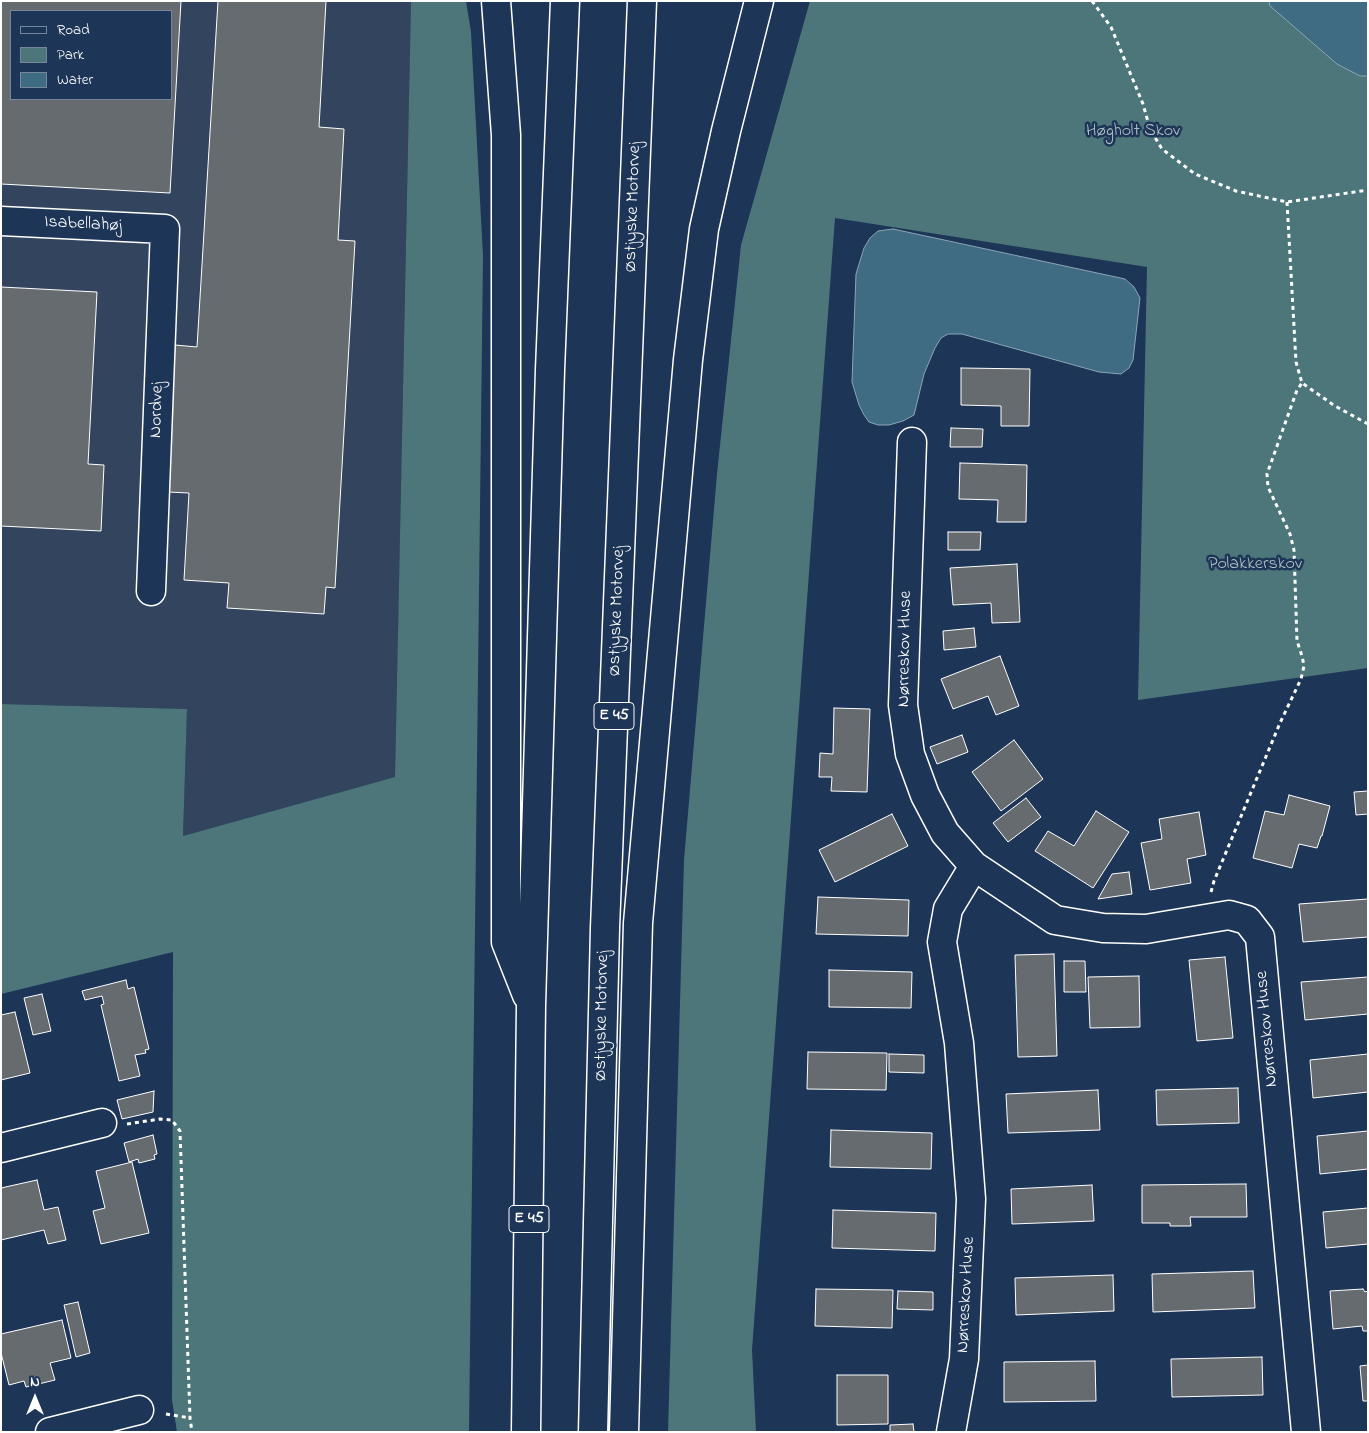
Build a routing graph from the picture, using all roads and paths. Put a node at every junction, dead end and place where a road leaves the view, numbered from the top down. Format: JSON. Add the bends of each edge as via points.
{"nodes":[{"id":1,"x":496,"y":1,"type":"edge"},
{"id":2,"x":565,"y":1,"type":"edge"},
{"id":3,"x":642,"y":1,"type":"edge"},
{"id":4,"x":759,"y":1,"type":"edge"},
{"id":5,"x":1092,"y":1,"type":"edge"},
{"id":6,"x":1368,"y":190,"type":"edge"},
{"id":7,"x":1287,"y":202,"type":"junction"},
{"id":8,"x":1,"y":221,"type":"edge"},
{"id":9,"x":165,"y":230,"type":"joint"},
{"id":10,"x":1302,"y":384,"type":"junction"},
{"id":11,"x":1368,"y":424,"type":"edge"},
{"id":12,"x":912,"y":442,"type":"dead end"},
{"id":13,"x":151,"y":591,"type":"dead end"},
{"id":14,"x":974,"y":866,"type":"junction"},
{"id":15,"x":1208,"y":919,"type":"junction"},
{"id":16,"x":531,"y":1005,"type":"junction"},
{"id":17,"x":102,"y":1123,"type":"joint"},
{"id":18,"x":1,"y":1148,"type":"edge"},
{"id":19,"x":139,"y":1410,"type":"dead end"},
{"id":20,"x":50,"y":1432,"type":"edge"},
{"id":21,"x":192,"y":1432,"type":"edge"},
{"id":22,"x":526,"y":1432,"type":"edge"},
{"id":23,"x":593,"y":1432,"type":"edge"},
{"id":24,"x":624,"y":1432,"type":"edge"},
{"id":25,"x":951,"y":1432,"type":"edge"},
{"id":26,"x":1306,"y":1432,"type":"edge"}],
"edges":[{"from":1,"to":16,"type":"main road","via":[[506,135],[506,942]]},
{"from":2,"to":16,"type":"main road","number":"E 45","via":[[550,370]]},
{"from":3,"to":23,"type":"main road","name":"Østjyske Motorvej","number":"E 45","via":[[605,928]]},
{"from":4,"to":24,"type":"main road","via":[[704,228],[688,360],[638,923]]},
{"from":5,"to":7,"type":"path","via":[[1111,27],[1150,129],[1162,149],[1195,174],[1236,191]]},
{"from":6,"to":7,"type":"path"},
{"from":7,"to":10,"type":"path","via":[[1296,362]]},
{"from":8,"to":9,"type":"main road","name":"Isabellahøj"},
{"from":9,"to":13,"type":"main road","name":"Nordvej"},
{"from":10,"to":11,"type":"path"},
{"from":10,"to":15,"type":"path","via":[[1267,474],[1268,488],[1294,550],[1297,641],[1304,666],[1214,881],[1206,908]]},
{"from":12,"to":14,"type":"main road","name":"Nørreskov Huse","via":[[903,705],[910,754],[924,795],[945,833]]},
{"from":14,"to":15,"type":"main road","name":"Nørreskov Huse","via":[[1055,920],[1103,928],[1146,929]]},
{"from":14,"to":25,"type":"main road","name":"Nørreskov Huse","via":[[948,909],[942,942],[959,1043],[971,1199],[964,1359]]},
{"from":15,"to":26,"type":"main road","name":"Nørreskov Huse","via":[[1229,915],[1247,920],[1260,937]]},
{"from":16,"to":22,"type":"main road","number":"E 45"},
{"from":17,"to":18,"type":"main road"},
{"from":17,"to":21,"type":"path","via":[[122,1125],[172,1120],[180,1130]]},
{"from":19,"to":20,"type":"main road"}]}
